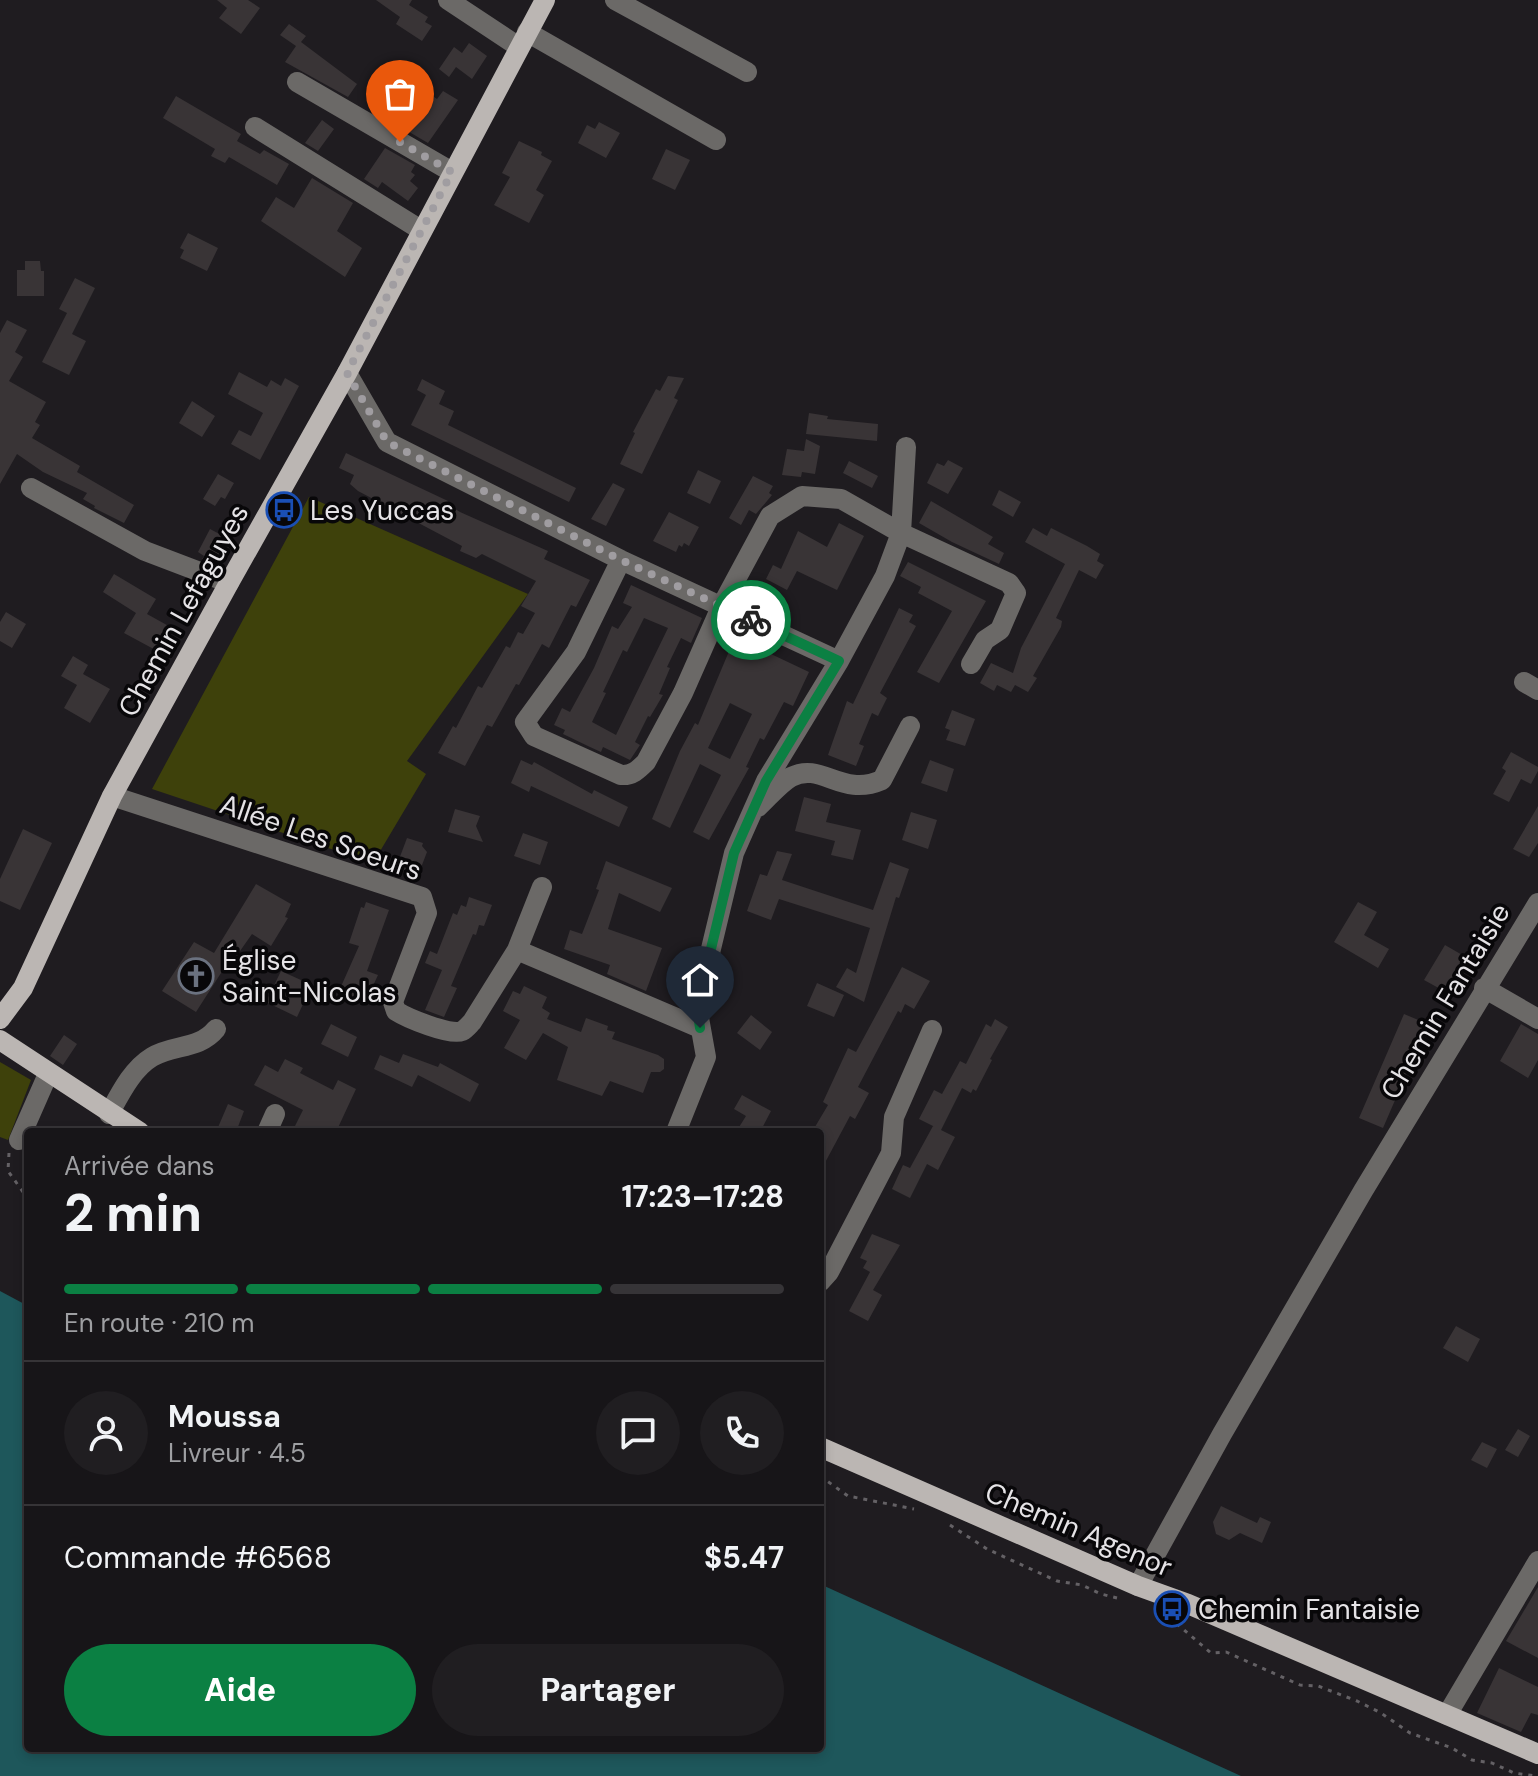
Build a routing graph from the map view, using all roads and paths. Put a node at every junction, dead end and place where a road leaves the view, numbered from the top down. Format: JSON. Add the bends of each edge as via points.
{"nodes":[{"id":1,"x":448,"y":0,"type":"edge"},
{"id":2,"x":545,"y":0,"type":"edge"},
{"id":3,"x":615,"y":0,"type":"edge"},
{"id":4,"x":523,"y":40,"type":"junction"},
{"id":5,"x":747,"y":72,"type":"dead end"},
{"id":6,"x":297,"y":82,"type":"dead end"},
{"id":7,"x":255,"y":127,"type":"dead end"},
{"id":8,"x":716,"y":140,"type":"dead end"},
{"id":9,"x":452,"y":172,"type":"junction"},
{"id":10,"x":421,"y":230,"type":"junction"},
{"id":11,"x":347,"y":373,"type":"junction"},
{"id":12,"x":906,"y":447,"type":"dead end"},
{"id":13,"x":31,"y":488,"type":"dead end"},
{"id":14,"x":901,"y":533,"type":"junction"},
{"id":15,"x":621,"y":560,"type":"junction"},
{"id":16,"x":229,"y":583,"type":"junction"},
{"id":17,"x":721,"y":607,"type":"junction"},
{"id":18,"x":839,"y":661,"type":"junction"},
{"id":19,"x":971,"y":664,"type":"dead end"},
{"id":20,"x":910,"y":726,"type":"dead end"},
{"id":21,"x":112,"y":796,"type":"junction"},
{"id":22,"x":752,"y":812,"type":"junction"},
{"id":23,"x":542,"y":887,"type":"dead end"},
{"id":24,"x":1538,"y":903,"type":"edge"},
{"id":25,"x":517,"y":950,"type":"junction"},
{"id":26,"x":1484,"y":988,"type":"junction"},
{"id":27,"x":0,"y":1019,"type":"edge"},
{"id":28,"x":1538,"y":1019,"type":"edge"},
{"id":29,"x":700,"y":1028,"type":"junction"},
{"id":30,"x":216,"y":1029,"type":"dead end"},
{"id":31,"x":932,"y":1030,"type":"dead end"},
{"id":32,"x":0,"y":1040,"type":"edge"},
{"id":33,"x":48,"y":1074,"type":"junction"},
{"id":34,"x":109,"y":1114,"type":"junction"},
{"id":35,"x":24,"y":1128,"type":"edge"},
{"id":36,"x":133,"y":1128,"type":"edge"},
{"id":37,"x":678,"y":1128,"type":"edge"},
{"id":38,"x":24,"y":1129,"type":"edge"},
{"id":39,"x":19,"y":1140,"type":"joint"},
{"id":40,"x":24,"y":1193,"type":"edge"},
{"id":41,"x":824,"y":1278,"type":"edge"},
{"id":42,"x":824,"y":1449,"type":"edge"},
{"id":43,"x":824,"y":1479,"type":"edge"},
{"id":44,"x":923,"y":1513,"type":"dead end"},
{"id":45,"x":945,"y":1522,"type":"dead end"},
{"id":46,"x":1538,"y":1561,"type":"edge"},
{"id":47,"x":1132,"y":1593,"type":"junction"},
{"id":48,"x":1168,"y":1616,"type":"dead end"},
{"id":49,"x":1447,"y":1715,"type":"junction"},
{"id":50,"x":1538,"y":1754,"type":"edge"},
{"id":51,"x":1535,"y":1776,"type":"edge"}],
"edges":[{"from":1,"to":4,"type":"street"},
{"from":2,"to":4,"type":"main road","name":"Chemin Lefaguyes"},
{"from":3,"to":5,"type":"street"},
{"from":4,"to":8,"type":"street"},
{"from":4,"to":9,"type":"main road","name":"Chemin Lefaguyes"},
{"from":6,"to":9,"type":"street"},
{"from":7,"to":10,"type":"street"},
{"from":9,"to":10,"type":"main road","name":"Chemin Lefaguyes"},
{"from":10,"to":11,"type":"main road","name":"Chemin Lefaguyes"},
{"from":11,"to":15,"type":"street","via":[[387,442]]},
{"from":11,"to":16,"type":"main road","name":"Chemin Lefaguyes"},
{"from":12,"to":14,"type":"street"},
{"from":13,"to":16,"type":"street","via":[[145,551]]},
{"from":14,"to":17,"type":"street","via":[[841,499],[802,496],[770,516]]},
{"from":14,"to":18,"type":"street","via":[[885,576]]},
{"from":14,"to":19,"type":"street","via":[[1013,588],[1015,599],[1000,630],[985,640]]},
{"from":15,"to":17,"type":"street"},
{"from":15,"to":17,"type":"street","via":[[576,652],[525,722],[534,736],[621,775],[638,771],[683,693]]},
{"from":16,"to":21,"type":"main road","name":"Chemin Lefaguyes"},
{"from":17,"to":18,"type":"street"},
{"from":18,"to":22,"type":"street"},
{"from":20,"to":22,"type":"street","via":[[882,780],[847,785],[804,773],[790,778]]},
{"from":21,"to":25,"type":"street","name":"Allée Les Soeurs","via":[[422,897],[427,913],[393,1002],[407,1018],[462,1031]]},
{"from":21,"to":27,"type":"main road","name":"Chemin Lefaguyes","via":[[23,988]]},
{"from":22,"to":29,"type":"street","via":[[734,853],[711,948],[697,1007]]},
{"from":23,"to":25,"type":"street","name":"Allée Les Soeurs"},
{"from":24,"to":26,"type":"street","name":"Chemin Fantaisie"},
{"from":25,"to":29,"type":"street"},
{"from":26,"to":28,"type":"street"},
{"from":26,"to":47,"type":"street","name":"Chemin Fantaisie"},
{"from":29,"to":37,"type":"street","via":[[706,1057]]},
{"from":30,"to":34,"type":"street","via":[[198,1044],[150,1058]]},
{"from":31,"to":41,"type":"street","via":[[894,1117],[891,1153]]},
{"from":32,"to":33,"type":"main road"},
{"from":33,"to":34,"type":"main road"},
{"from":33,"to":35,"type":"street"},
{"from":34,"to":36,"type":"main road"},
{"from":38,"to":39,"type":"street"},
{"from":39,"to":40,"type":"path","via":[[9,1154],[8,1171]]},
{"from":42,"to":47,"type":"main road","name":"Chemin Agenor"},
{"from":43,"to":44,"type":"path","via":[[848,1496]]},
{"from":45,"to":47,"type":"path","via":[[987,1549],[1057,1581],[1101,1594]]},
{"from":46,"to":49,"type":"street"},
{"from":47,"to":49,"type":"main road","name":"Chemin Agenor","via":[[1188,1604]]},
{"from":48,"to":51,"type":"path","via":[[1211,1653],[1226,1652],[1300,1685],[1357,1701],[1410,1733],[1472,1760]]},
{"from":49,"to":50,"type":"main road","name":"Chemin Agenor"}]}
